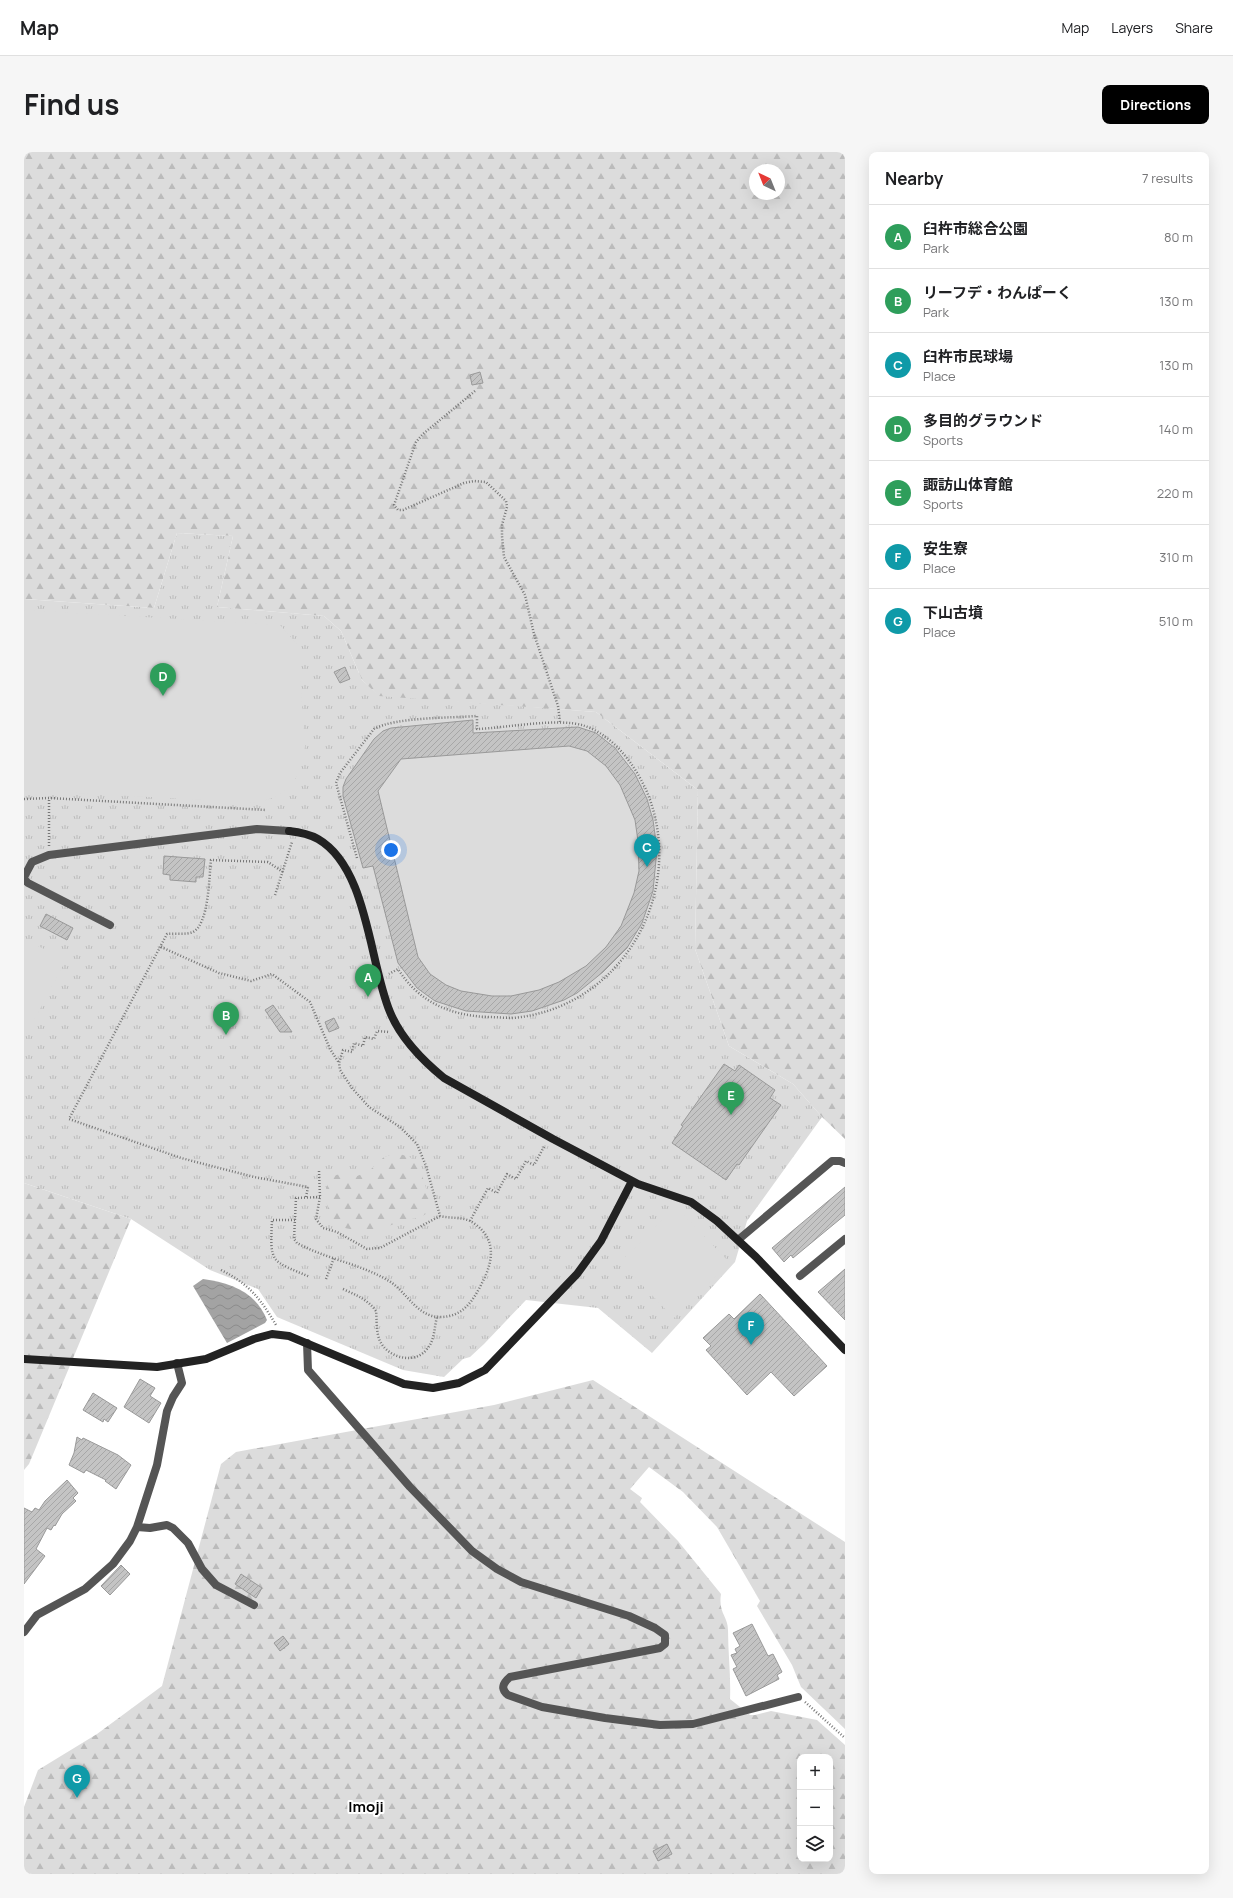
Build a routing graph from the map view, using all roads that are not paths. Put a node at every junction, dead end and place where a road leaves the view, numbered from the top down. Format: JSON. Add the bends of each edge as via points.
{"nodes":[{"id":1,"x":24,"y":878,"type":"edge"},
{"id":2,"x":110,"y":925,"type":"dead end"},
{"id":3,"x":845,"y":1163,"type":"edge"},
{"id":4,"x":632,"y":1181,"type":"junction"},
{"id":5,"x":845,"y":1239,"type":"edge"},
{"id":6,"x":738,"y":1240,"type":"junction"},
{"id":7,"x":800,"y":1276,"type":"dead end"},
{"id":8,"x":307,"y":1343,"type":"junction"},
{"id":9,"x":845,"y":1349,"type":"edge"},
{"id":10,"x":24,"y":1359,"type":"edge"},
{"id":11,"x":177,"y":1363,"type":"junction"},
{"id":12,"x":137,"y":1527,"type":"junction"},
{"id":13,"x":254,"y":1605,"type":"dead end"},
{"id":14,"x":24,"y":1632,"type":"edge"},
{"id":15,"x":798,"y":1697,"type":"road end"}],
"edges":[{"from":1,"to":2,"type":"street","via":[[28,883]]},
{"from":1,"to":4,"type":"street","via":[[32,862],[49,855],[257,829],[292,831],[317,838],[346,869],[356,889],[390,1013],[412,1047],[444,1078]]},
{"from":3,"to":6,"type":"street","via":[[832,1161]]},
{"from":4,"to":6,"type":"street","via":[[691,1202]]},
{"from":4,"to":8,"type":"street","via":[[601,1241],[577,1274],[485,1370],[459,1383],[432,1388],[404,1384]]},
{"from":5,"to":7,"type":"street"},
{"from":6,"to":9,"type":"street"},
{"from":8,"to":11,"type":"street","via":[[289,1336],[272,1334],[206,1359]]},
{"from":8,"to":15,"type":"street","via":[[308,1370],[410,1487],[472,1551],[521,1582],[629,1616],[665,1635],[665,1644],[660,1648],[510,1677],[502,1688],[508,1695],[542,1707],[660,1725],[693,1724]]},
{"from":10,"to":11,"type":"street","via":[[157,1367]]},
{"from":11,"to":12,"type":"street","via":[[182,1383],[167,1411],[157,1465]]},
{"from":12,"to":13,"type":"street","via":[[173,1528],[188,1542],[209,1578],[221,1589]]},
{"from":12,"to":14,"type":"street","via":[[130,1542],[112,1564],[85,1589],[37,1614]]}]}
